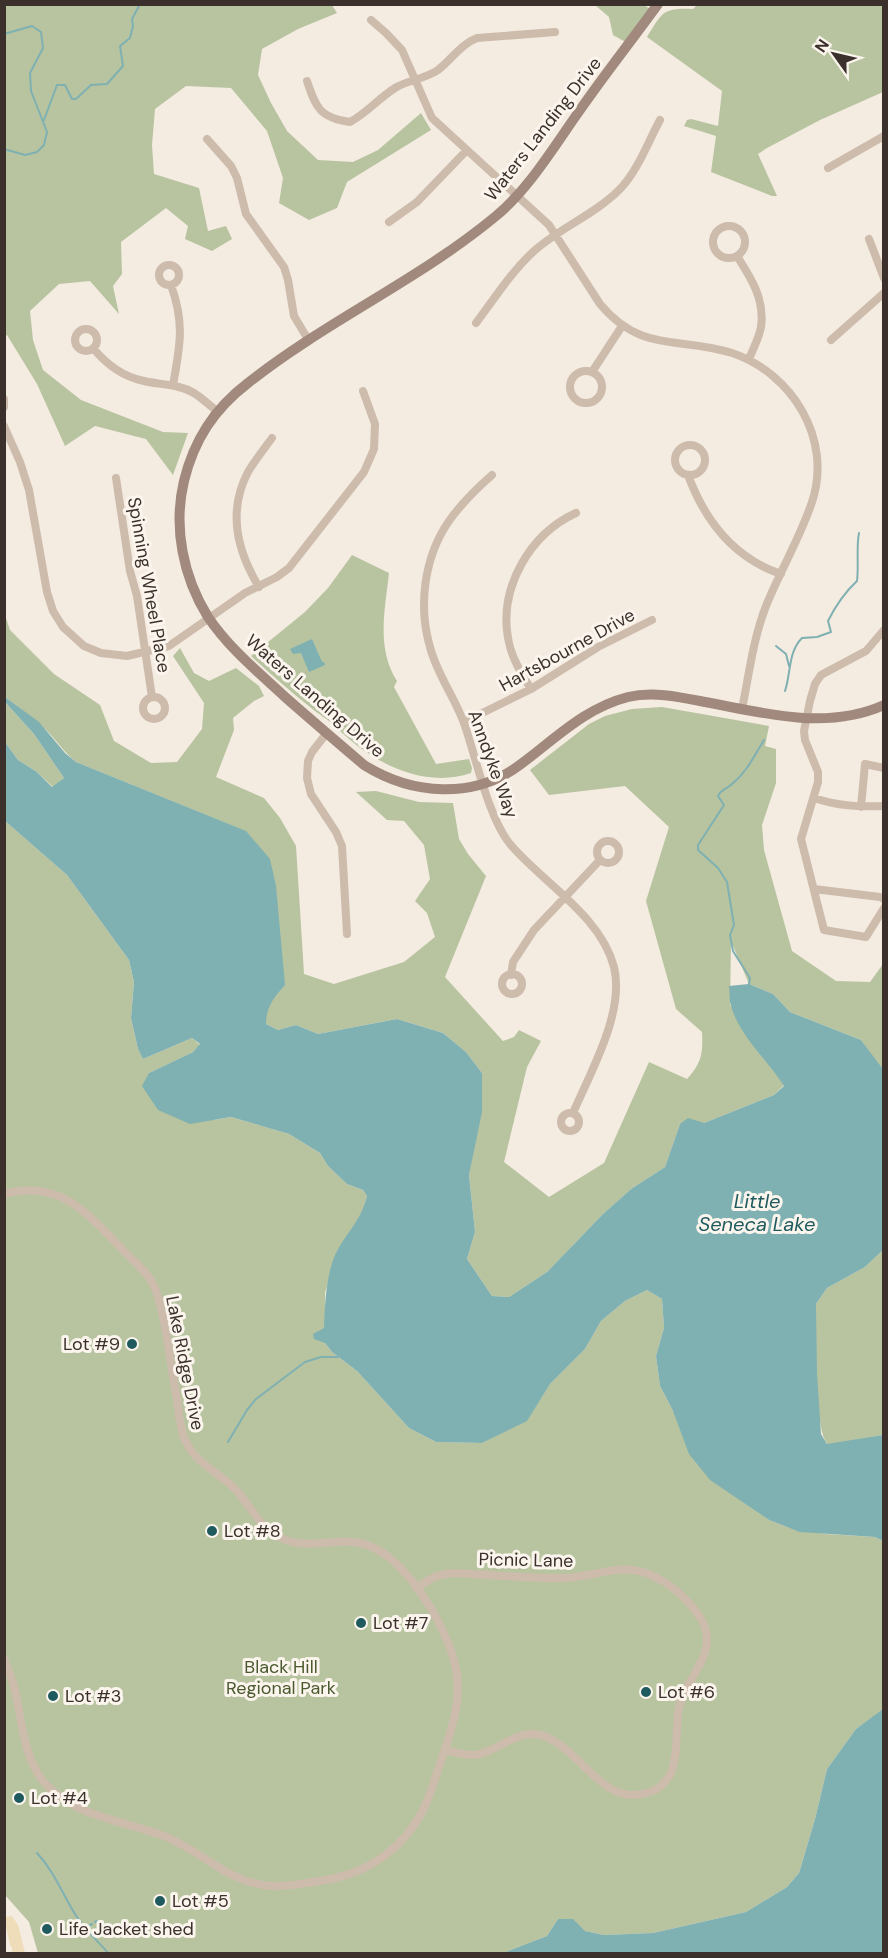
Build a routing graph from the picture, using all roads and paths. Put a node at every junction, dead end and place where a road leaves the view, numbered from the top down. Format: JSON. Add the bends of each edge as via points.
{"nodes":[{"id":1,"x":652,"y":7,"type":"edge"},
{"id":2,"x":371,"y":20,"type":"dead end"},
{"id":3,"x":555,"y":32,"type":"dead end"},
{"id":4,"x":416,"y":79,"type":"junction"},
{"id":5,"x":308,"y":81,"type":"dead end"},
{"id":6,"x":660,"y":120,"type":"dead end"},
{"id":7,"x":884,"y":136,"type":"edge"},
{"id":8,"x":207,"y":139,"type":"dead end"},
{"id":9,"x":467,"y":150,"type":"junction"},
{"id":10,"x":828,"y":168,"type":"dead end"},
{"id":11,"x":517,"y":195,"type":"junction"},
{"id":12,"x":389,"y":222,"type":"dead end"},
{"id":13,"x":556,"y":235,"type":"junction"},
{"id":14,"x":869,"y":239,"type":"dead end"},
{"id":15,"x":737,"y":256,"type":"junction"},
{"id":16,"x":884,"y":278,"type":"edge"},
{"id":17,"x":171,"y":285,"type":"dead end"},
{"id":18,"x":884,"y":293,"type":"edge"},
{"id":19,"x":476,"y":323,"type":"dead end"},
{"id":20,"x":622,"y":326,"type":"junction"},
{"id":21,"x":831,"y":340,"type":"dead end"},
{"id":22,"x":309,"y":341,"type":"junction"},
{"id":23,"x":93,"y":348,"type":"dead end"},
{"id":24,"x":749,"y":359,"type":"junction"},
{"id":25,"x":592,"y":372,"type":"junction"},
{"id":26,"x":173,"y":385,"type":"junction"},
{"id":27,"x":363,"y":391,"type":"dead end"},
{"id":28,"x":4,"y":399,"type":"edge"},
{"id":29,"x":4,"y":407,"type":"edge"},
{"id":30,"x":217,"y":411,"type":"junction"},
{"id":31,"x":4,"y":426,"type":"edge"},
{"id":32,"x":272,"y":438,"type":"dead end"},
{"id":33,"x":492,"y":475,"type":"dead end"},
{"id":34,"x":688,"y":475,"type":"dead end"},
{"id":35,"x":116,"y":478,"type":"dead end"},
{"id":36,"x":576,"y":513,"type":"dead end"},
{"id":37,"x":780,"y":574,"type":"junction"},
{"id":38,"x":259,"y":587,"type":"junction"},
{"id":39,"x":209,"y":618,"type":"junction"},
{"id":40,"x":652,"y":620,"type":"dead end"},
{"id":41,"x":884,"y":630,"type":"edge"},
{"id":42,"x":146,"y":652,"type":"junction"},
{"id":43,"x":531,"y":689,"type":"junction"},
{"id":44,"x":153,"y":697,"type":"dead end"},
{"id":45,"x":884,"y":705,"type":"edge"},
{"id":46,"x":742,"y":709,"type":"junction"},
{"id":47,"x":806,"y":718,"type":"junction"},
{"id":48,"x":464,"y":722,"type":"junction"},
{"id":49,"x":326,"y":734,"type":"junction"},
{"id":50,"x":884,"y":768,"type":"edge"},
{"id":51,"x":484,"y":784,"type":"junction"},
{"id":52,"x":814,"y":798,"type":"junction"},
{"id":53,"x":884,"y":806,"type":"edge"},
{"id":54,"x":861,"y":807,"type":"junction"},
{"id":55,"x":600,"y":860,"type":"dead end"},
{"id":56,"x":814,"y":889,"type":"junction"},
{"id":57,"x":565,"y":898,"type":"junction"},
{"id":58,"x":884,"y":899,"type":"edge"},
{"id":59,"x":884,"y":908,"type":"edge"},
{"id":60,"x":347,"y":934,"type":"dead end"},
{"id":61,"x":511,"y":975,"type":"dead end"},
{"id":62,"x":573,"y":1113,"type":"dead end"},
{"id":63,"x":4,"y":1194,"type":"edge"},
{"id":64,"x":416,"y":1588,"type":"junction"},
{"id":65,"x":4,"y":1659,"type":"edge"},
{"id":66,"x":445,"y":1750,"type":"junction"}],
"edges":[{"from":1,"to":11,"type":"street","name":"Waters Landing Drive"},
{"from":2,"to":4,"type":"street","via":[[402,50]]},
{"from":3,"to":4,"type":"street","via":[[477,38],[439,69]]},
{"from":4,"to":5,"type":"street","via":[[395,88],[350,122],[327,117],[315,104]]},
{"from":4,"to":9,"type":"street","via":[[432,118]]},
{"from":6,"to":13,"type":"street","via":[[621,188]]},
{"from":7,"to":10,"type":"street"},
{"from":8,"to":22,"type":"street","via":[[231,166],[246,214],[284,267],[294,316]]},
{"from":9,"to":11,"type":"street"},
{"from":9,"to":12,"type":"street","via":[[417,202]]},
{"from":11,"to":13,"type":"street"},
{"from":11,"to":22,"type":"street","name":"Waters Landing Drive","via":[[467,239]]},
{"from":13,"to":19,"type":"street","via":[[524,261]]},
{"from":13,"to":20,"type":"street","via":[[600,304]]},
{"from":14,"to":16,"type":"street"},
{"from":15,"to":15,"type":"street","via":[[723,257],[715,251],[713,236],[719,228],[729,225],[743,233],[745,243]]},
{"from":15,"to":24,"type":"street","via":[[755,285],[761,304],[761,328]]},
{"from":17,"to":26,"type":"street","via":[[181,324]]},
{"from":18,"to":21,"type":"street"},
{"from":20,"to":24,"type":"street","via":[[654,340],[721,350]]},
{"from":20,"to":25,"type":"street"},
{"from":22,"to":30,"type":"street","name":"Waters Landing Drive","via":[[248,383]]},
{"from":23,"to":26,"type":"street","via":[[123,373],[143,381]]},
{"from":24,"to":37,"type":"street","via":[[775,375],[794,396],[808,421],[816,449],[813,501]]},
{"from":25,"to":25,"type":"street","via":[[600,379],[601,394],[594,402],[584,403],[574,398],[571,383],[582,372]]},
{"from":26,"to":30,"type":"street","via":[[194,393]]},
{"from":27,"to":38,"type":"street","via":[[375,424],[374,449],[364,472],[289,568]]},
{"from":28,"to":29,"type":"street"},
{"from":30,"to":39,"type":"street","name":"Waters Landing Drive","via":[[189,461],[179,513],[184,562]]},
{"from":31,"to":42,"type":"street","via":[[29,490],[46,592],[63,627],[84,646],[101,653],[127,656]]},
{"from":32,"to":38,"type":"street","via":[[248,472],[237,510],[240,548]]},
{"from":33,"to":48,"type":"street","name":"Anndyke Way","via":[[448,523],[433,552],[426,583],[424,616],[430,647]]},
{"from":34,"to":37,"type":"street","via":[[694,491],[733,548]]},
{"from":35,"to":42,"type":"street","name":"Spinning Wheel Place"},
{"from":36,"to":43,"type":"street","via":[[561,520],[534,547],[510,588],[505,612],[508,639],[516,664]]},
{"from":37,"to":46,"type":"street","via":[[765,608]]},
{"from":38,"to":39,"type":"street"},
{"from":39,"to":42,"type":"street","via":[[169,646]]},
{"from":39,"to":49,"type":"street","name":"Waters Landing Drive","via":[[256,671]]},
{"from":40,"to":43,"type":"street","name":"Hartsbourne Drive","via":[[598,647]]},
{"from":41,"to":47,"type":"street","via":[[866,651],[821,675]]},
{"from":42,"to":44,"type":"street","name":"Spinning Wheel Place"},
{"from":43,"to":48,"type":"street","name":"Hartsbourne Drive"},
{"from":45,"to":47,"type":"street","name":"Waters Landing Drive","via":[[852,716]]},
{"from":46,"to":47,"type":"street","name":"Waters Landing Drive"},
{"from":46,"to":51,"type":"street","name":"Waters Landing Drive","via":[[678,697],[630,697],[600,706],[570,724],[520,765]]},
{"from":47,"to":52,"type":"street","via":[[805,740],[818,772]]},
{"from":48,"to":51,"type":"street","name":"Anndyke Way"},
{"from":49,"to":51,"type":"street","name":"Waters Landing Drive","via":[[378,774],[405,784],[432,790]]},
{"from":49,"to":60,"type":"street","via":[[308,761],[307,778],[311,794],[342,846]]},
{"from":50,"to":54,"type":"street","via":[[865,764]]},
{"from":51,"to":57,"type":"street","name":"Anndyke Way","via":[[498,824],[510,843]]},
{"from":52,"to":54,"type":"street"},
{"from":52,"to":56,"type":"street","via":[[801,838]]},
{"from":53,"to":54,"type":"street"},
{"from":55,"to":57,"type":"street"},
{"from":56,"to":58,"type":"street"},
{"from":56,"to":59,"type":"street","via":[[824,930],[866,937]]},
{"from":57,"to":61,"type":"street","via":[[522,946]]},
{"from":57,"to":62,"type":"street","name":"Anndyke Way","via":[[589,921],[605,944],[614,968],[617,994],[611,1024]]},
{"from":63,"to":64,"type":"street","name":"Lake Ridge Drive","via":[[44,1190],[74,1203],[146,1274],[162,1310],[187,1444],[205,1466],[234,1487],[259,1522],[280,1538],[301,1543],[358,1543],[374,1548]]},
{"from":64,"to":66,"type":"street","name":"Lake Ridge Drive","via":[[442,1627],[456,1668],[457,1707]]},
{"from":64,"to":66,"type":"street","name":"Picnic Lane","via":[[450,1573],[565,1578],[636,1570],[680,1593],[705,1627],[707,1639],[702,1660],[679,1706],[673,1768],[658,1788],[650,1792],[632,1796],[613,1791],[557,1743],[535,1734],[513,1737],[474,1755]]},
{"from":65,"to":66,"type":"street","name":"Lake Ridge Drive","via":[[30,1758],[46,1784],[83,1810],[164,1836],[245,1882],[293,1886],[326,1881],[354,1874],[380,1861],[400,1844],[417,1821]]}]}
